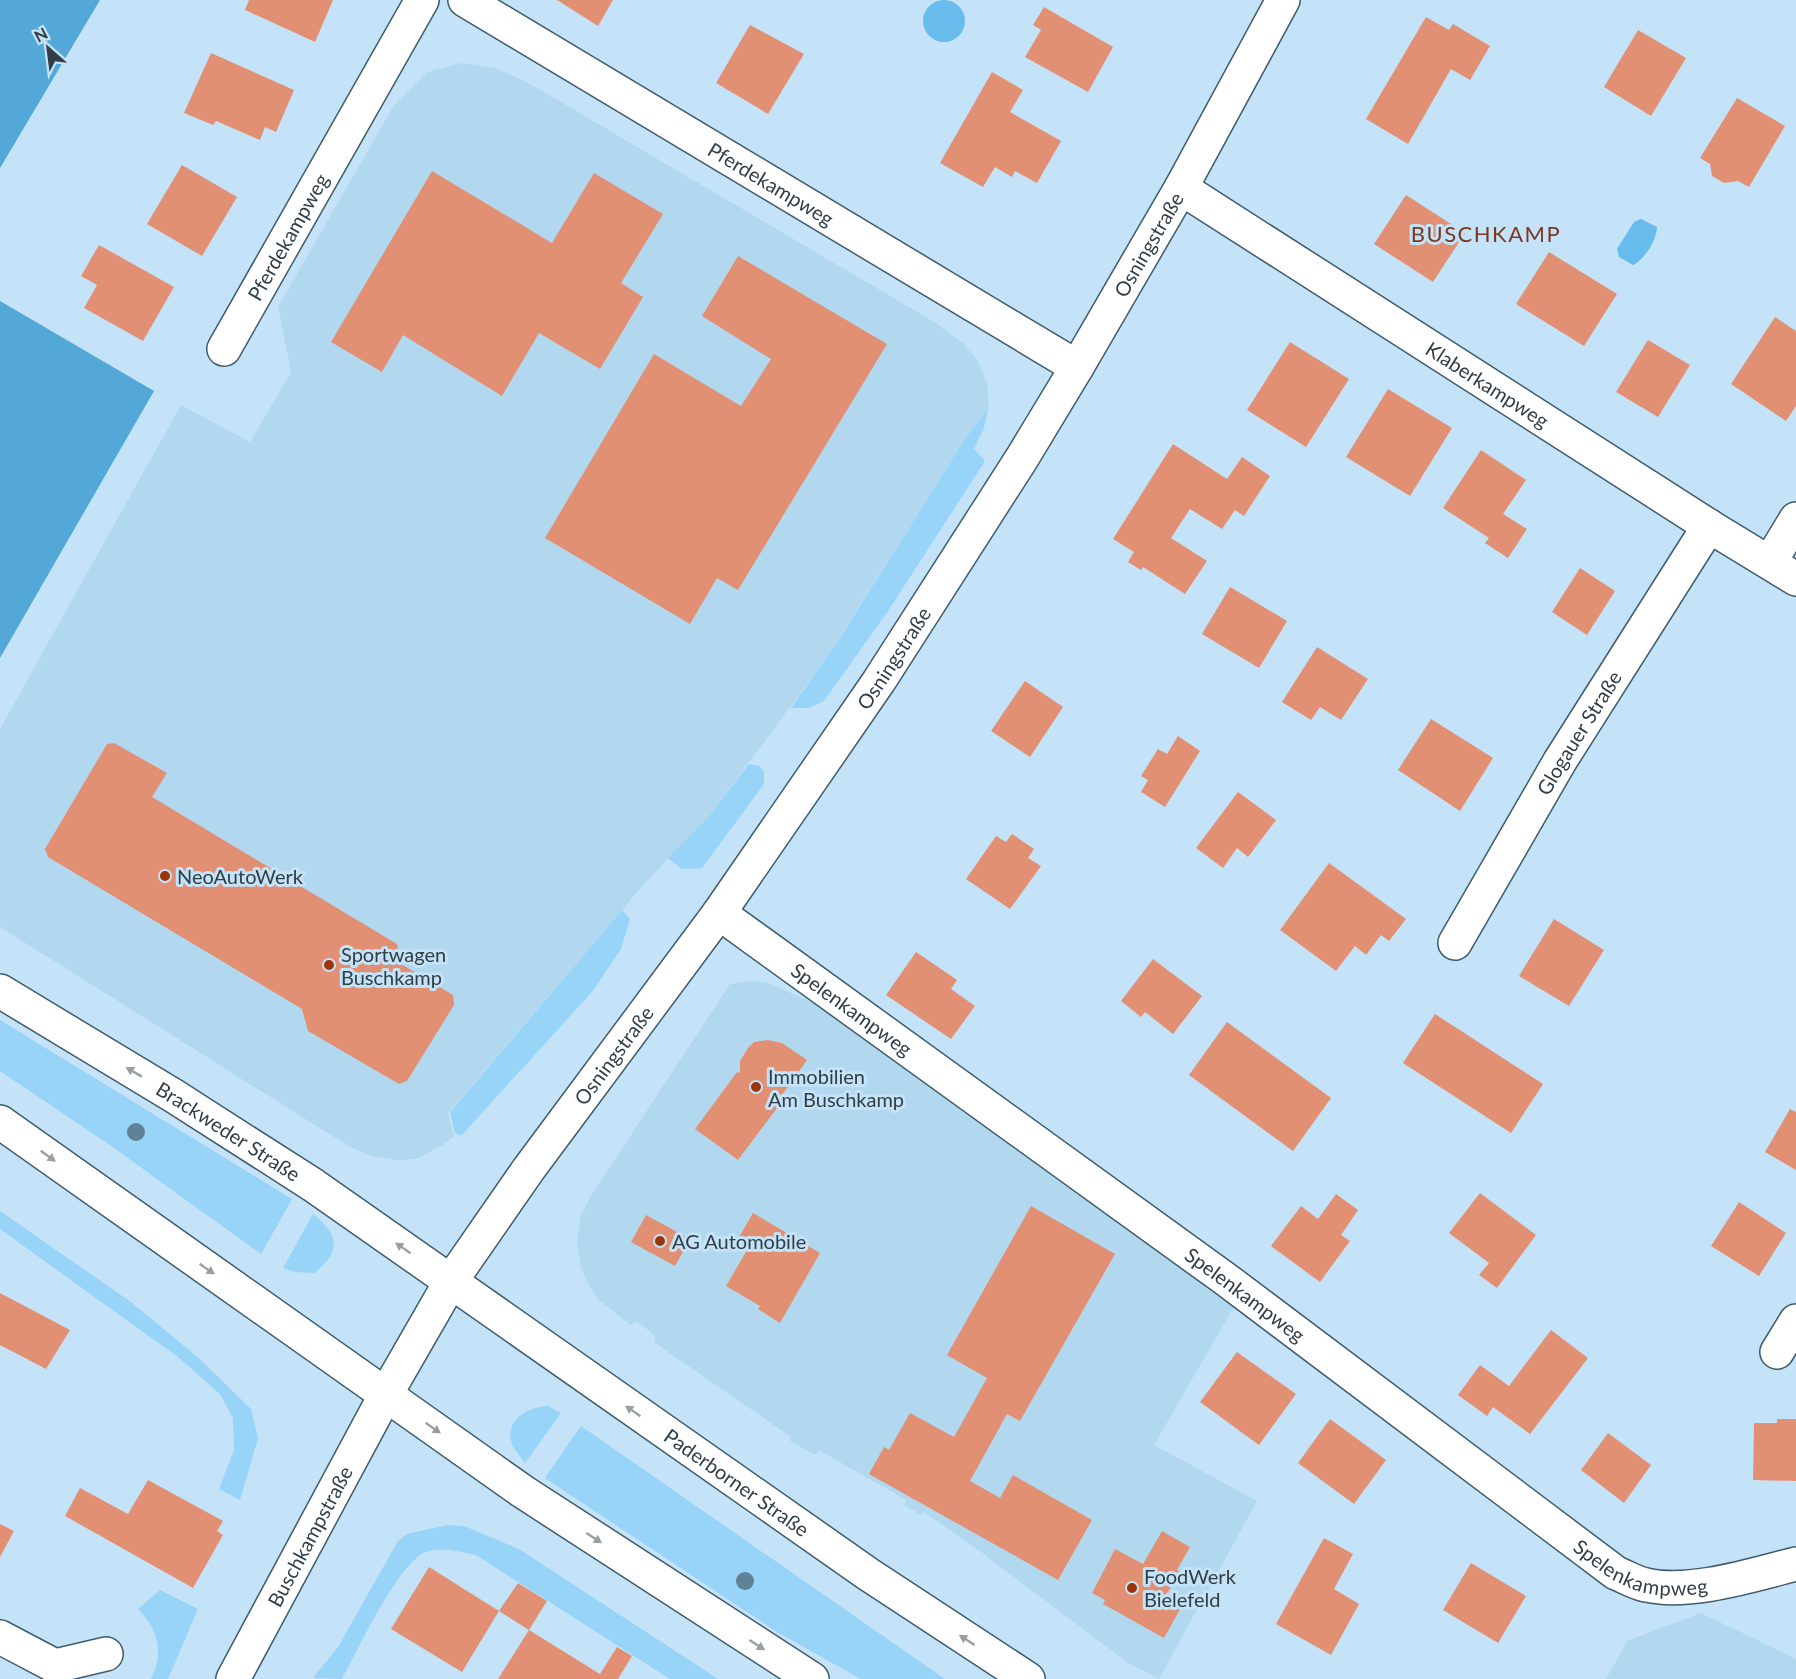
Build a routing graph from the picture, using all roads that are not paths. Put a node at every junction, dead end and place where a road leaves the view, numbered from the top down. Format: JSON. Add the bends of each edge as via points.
{"nodes":[{"id":1,"x":422,"y":0,"type":"edge"},
{"id":2,"x":465,"y":0,"type":"edge"},
{"id":3,"x":1283,"y":0,"type":"edge"},
{"id":4,"x":1181,"y":188,"type":"junction"},
{"id":5,"x":224,"y":349,"type":"dead end"},
{"id":6,"x":1077,"y":367,"type":"junction"},
{"id":7,"x":1796,"y":519,"type":"edge"},
{"id":8,"x":1709,"y":526,"type":"junction"},
{"id":9,"x":1783,"y":571,"type":"edge"},
{"id":10,"x":719,"y":913,"type":"junction"},
{"id":11,"x":1455,"y":943,"type":"dead end"},
{"id":12,"x":0,"y":991,"type":"edge"},
{"id":13,"x":0,"y":1122,"type":"edge"},
{"id":14,"x":451,"y":1281,"type":"junction"},
{"id":15,"x":1796,"y":1321,"type":"edge"},
{"id":16,"x":1777,"y":1352,"type":"dead end"},
{"id":17,"x":386,"y":1394,"type":"junction"},
{"id":18,"x":1796,"y":1564,"type":"edge"},
{"id":19,"x":0,"y":1637,"type":"edge"},
{"id":20,"x":106,"y":1654,"type":"dead end"},
{"id":21,"x":233,"y":1679,"type":"edge"},
{"id":22,"x":812,"y":1679,"type":"edge"},
{"id":23,"x":1028,"y":1679,"type":"edge"}],
"edges":[{"from":1,"to":5,"type":"main road","name":"Pferdekampweg"},
{"from":2,"to":6,"type":"main road","name":"Pferdekampweg"},
{"from":3,"to":4,"type":"main road","name":"Osningstraße"},
{"from":4,"to":6,"type":"main road","name":"Osningstraße"},
{"from":4,"to":8,"type":"main road","name":"Klaberkampweg"},
{"from":6,"to":10,"type":"main road","name":"Osningstraße","via":[[879,681]]},
{"from":7,"to":9,"type":"main road"},
{"from":8,"to":9,"type":"main road","name":"Klaberkampweg"},
{"from":8,"to":11,"type":"main road","name":"Glogauer Straße","via":[[1560,761]]},
{"from":10,"to":14,"type":"main road","name":"Osningstraße","via":[[528,1170]]},
{"from":10,"to":18,"type":"main road","name":"Spelenkampweg","via":[[1224,1278],[1616,1573],[1644,1585],[1667,1588],[1740,1578]]},
{"from":14,"to":12,"type":"main road","name":"Brackweder Straße","one_way":true,"via":[[247,1142]]},
{"from":13,"to":17,"type":"main road","one_way":true},
{"from":14,"to":17,"type":"main road","name":"Osningstraße"},
{"from":23,"to":14,"type":"main road","name":"Paderborner Straße","one_way":true,"via":[[868,1574]]},
{"from":15,"to":16,"type":"main road"},
{"from":17,"to":21,"type":"main road","name":"Buschkampstraße"},
{"from":17,"to":22,"type":"main road","one_way":true,"via":[[522,1491]]},
{"from":19,"to":20,"type":"main road","via":[[55,1666]]}]}
